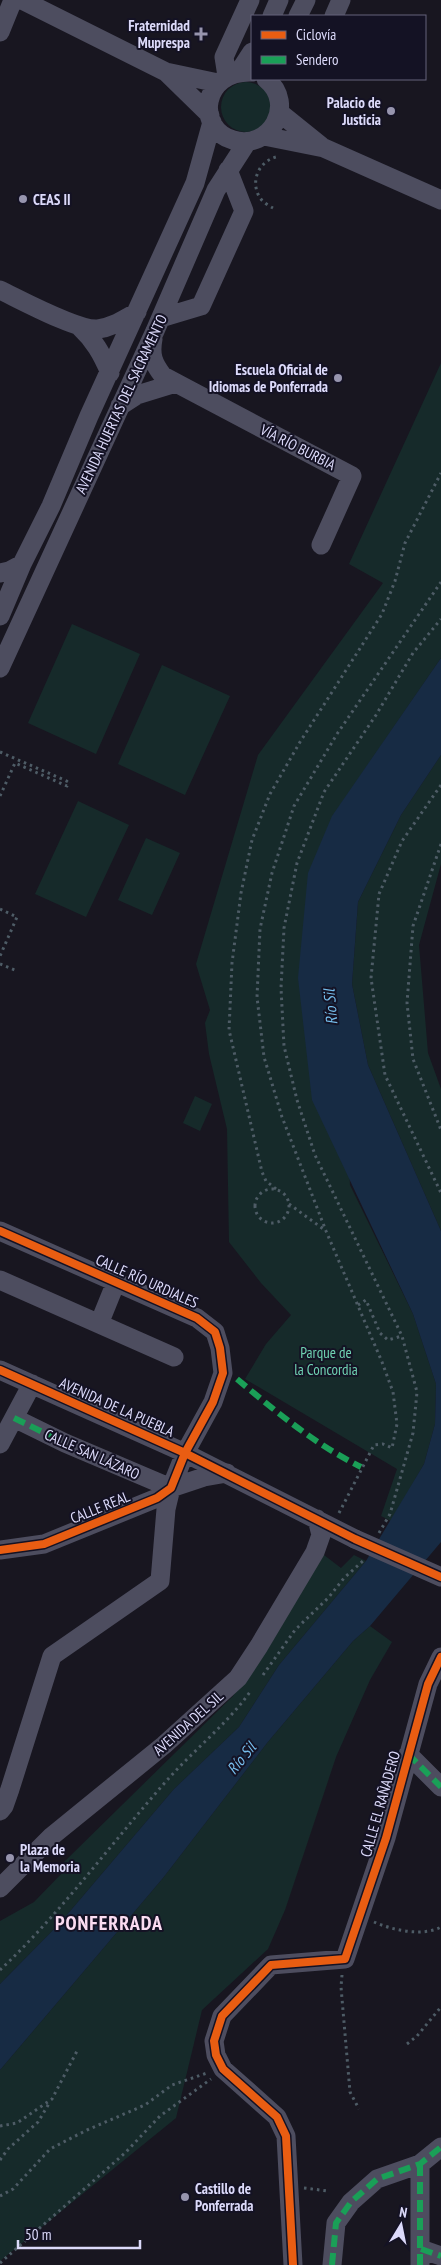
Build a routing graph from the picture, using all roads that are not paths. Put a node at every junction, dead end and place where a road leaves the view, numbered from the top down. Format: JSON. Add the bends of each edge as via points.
{"nodes":[{"id":1,"x":13,"y":0,"type":"edge"},
{"id":2,"x":22,"y":0,"type":"edge"},
{"id":3,"x":250,"y":0,"type":"edge"},
{"id":4,"x":279,"y":0,"type":"edge"},
{"id":5,"x":306,"y":0,"type":"edge"},
{"id":6,"x":341,"y":0,"type":"edge"},
{"id":7,"x":45,"y":5,"type":"edge"},
{"id":8,"x":272,"y":15,"type":"edge"},
{"id":9,"x":298,"y":15,"type":"edge"},
{"id":10,"x":334,"y":15,"type":"edge"},
{"id":11,"x":0,"y":32,"type":"edge"},
{"id":12,"x":251,"y":53,"type":"edge"},
{"id":13,"x":166,"y":72,"type":"junction"},
{"id":14,"x":234,"y":76,"type":"edge"},
{"id":15,"x":271,"y":81,"type":"edge"},
{"id":16,"x":280,"y":112,"type":"junction"},
{"id":17,"x":211,"y":118,"type":"junction"},
{"id":18,"x":256,"y":139,"type":"junction"},
{"id":19,"x":324,"y":148,"type":"junction"},
{"id":20,"x":228,"y":170,"type":"junction"},
{"id":21,"x":441,"y":200,"type":"edge"},
{"id":22,"x":0,"y":290,"type":"edge"},
{"id":23,"x":137,"y":312,"type":"junction"},
{"id":24,"x":158,"y":324,"type":"junction"},
{"id":25,"x":79,"y":326,"type":"junction"},
{"id":26,"x":110,"y":373,"type":"junction"},
{"id":27,"x":176,"y":383,"type":"junction"},
{"id":28,"x":120,"y":406,"type":"junction"},
{"id":29,"x":89,"y":416,"type":"junction"},
{"id":30,"x":110,"y":426,"type":"junction"},
{"id":31,"x":45,"y":518,"type":"junction"},
{"id":32,"x":65,"y":526,"type":"junction"},
{"id":33,"x":321,"y":545,"type":"dead end"},
{"id":34,"x":22,"y":564,"type":"junction"},
{"id":35,"x":0,"y":573,"type":"edge"},
{"id":36,"x":0,"y":616,"type":"edge"},
{"id":37,"x":0,"y":668,"type":"edge"},
{"id":38,"x":0,"y":1231,"type":"edge"},
{"id":39,"x":0,"y":1280,"type":"edge"},
{"id":40,"x":116,"y":1282,"type":"junction"},
{"id":41,"x":99,"y":1324,"type":"junction"},
{"id":42,"x":174,"y":1357,"type":"dead end"},
{"id":43,"x":0,"y":1370,"type":"edge"},
{"id":44,"x":32,"y":1384,"type":"junction"},
{"id":45,"x":14,"y":1418,"type":"junction"},
{"id":46,"x":0,"y":1444,"type":"edge"},
{"id":47,"x":185,"y":1453,"type":"junction"},
{"id":48,"x":227,"y":1473,"type":"junction"},
{"id":49,"x":171,"y":1488,"type":"junction"},
{"id":50,"x":324,"y":1523,"type":"junction"},
{"id":51,"x":0,"y":1550,"type":"edge"},
{"id":52,"x":441,"y":1577,"type":"edge"},
{"id":53,"x":441,"y":1657,"type":"edge"},
{"id":54,"x":408,"y":1754,"type":"junction"},
{"id":55,"x":441,"y":1787,"type":"edge"},
{"id":56,"x":1,"y":1808,"type":"edge"},
{"id":57,"x":0,"y":1888,"type":"edge"},
{"id":58,"x":441,"y":2147,"type":"edge"},
{"id":59,"x":420,"y":2164,"type":"junction"},
{"id":60,"x":441,"y":2256,"type":"edge"},
{"id":61,"x":421,"y":2257,"type":"edge"},
{"id":62,"x":294,"y":2265,"type":"edge"},
{"id":63,"x":332,"y":2265,"type":"edge"}],
"edges":[{"from":1,"to":11,"type":"street"},
{"from":2,"to":7,"type":"street"},
{"from":3,"to":14,"type":"street","via":[[224,56]]},
{"from":4,"to":8,"type":"street"},
{"from":5,"to":9,"type":"street"},
{"from":6,"to":10,"type":"street"},
{"from":7,"to":13,"type":"street"},
{"from":12,"to":14,"type":"street"},
{"from":13,"to":14,"type":"street"},
{"from":13,"to":17,"type":"street"},
{"from":14,"to":17,"type":"street","name":"AVENIDA HUERTAS DEL SACRAMENTO","via":[[211,95]]},
{"from":15,"to":16,"type":"street","via":[[279,98]]},
{"from":16,"to":18,"type":"street","name":"AVENIDA HUERTAS DEL SACRAMENTO","via":[[271,130]]},
{"from":16,"to":19,"type":"street"},
{"from":17,"to":18,"type":"street","via":[[222,134],[232,140]]},
{"from":17,"to":23,"type":"street","name":"AVENIDA HUERTAS DEL SACRAMENTO","via":[[195,184]]},
{"from":18,"to":19,"type":"street"},
{"from":18,"to":20,"type":"street","name":"AVENIDA HUERTAS DEL SACRAMENTO"},
{"from":19,"to":21,"type":"street"},
{"from":20,"to":24,"type":"street","name":"AVENIDA HUERTAS DEL SACRAMENTO","via":[[216,190]]},
{"from":20,"to":24,"type":"street","via":[[244,211],[201,306]]},
{"from":22,"to":25,"type":"street"},
{"from":23,"to":25,"type":"street","via":[[114,325],[96,329]]},
{"from":23,"to":26,"type":"street","name":"AVENIDA HUERTAS DEL SACRAMENTO"},
{"from":24,"to":27,"type":"street","name":"VÍA RÍO BURBIA","via":[[151,352],[153,362],[163,376]]},
{"from":24,"to":28,"type":"street","name":"AVENIDA HUERTAS DEL SACRAMENTO"},
{"from":25,"to":26,"type":"street","via":[[102,354]]},
{"from":26,"to":29,"type":"street","name":"AVENIDA HUERTAS DEL SACRAMENTO"},
{"from":27,"to":28,"type":"street","via":[[137,395]]},
{"from":27,"to":33,"type":"street","name":"VÍA RÍO BURBIA","via":[[352,476]]},
{"from":28,"to":30,"type":"street","name":"AVENIDA HUERTAS DEL SACRAMENTO"},
{"from":29,"to":30,"type":"street"},
{"from":29,"to":31,"type":"street","name":"AVENIDA HUERTAS DEL SACRAMENTO"},
{"from":30,"to":32,"type":"street","name":"AVENIDA HUERTAS DEL SACRAMENTO"},
{"from":31,"to":32,"type":"street"},
{"from":31,"to":34,"type":"street","name":"AVENIDA HUERTAS DEL SACRAMENTO"},
{"from":32,"to":37,"type":"street","name":"AVENIDA HUERTAS DEL SACRAMENTO"},
{"from":34,"to":35,"type":"street"},
{"from":34,"to":36,"type":"street","name":"AVENIDA HUERTAS DEL SACRAMENTO"},
{"from":38,"to":40,"type":"street","name":"CALLE RÍO URDIALES"},
{"from":39,"to":41,"type":"street"},
{"from":40,"to":41,"type":"street"},
{"from":40,"to":47,"type":"street","name":"CALLE RÍO URDIALES","via":[[197,1318],[215,1332],[223,1373],[213,1402]]},
{"from":41,"to":42,"type":"street"},
{"from":43,"to":44,"type":"street","name":"AVENIDA DE LA PUEBLA"},
{"from":44,"to":45,"type":"street"},
{"from":44,"to":47,"type":"street","name":"AVENIDA DE LA PUEBLA"},
{"from":45,"to":46,"type":"street"},
{"from":45,"to":49,"type":"street","name":"CALLE SAN LÁZARO"},
{"from":47,"to":48,"type":"street","name":"AVENIDA DE LA PUEBLA"},
{"from":47,"to":49,"type":"street"},
{"from":48,"to":49,"type":"street","name":"CALLE REAL"},
{"from":48,"to":50,"type":"street","name":"AVENIDA DE LA PUEBLA"},
{"from":49,"to":51,"type":"street","name":"CALLE REAL","via":[[157,1498],[44,1544]]},
{"from":49,"to":56,"type":"street","via":[[166,1508],[160,1581],[52,1656]]},
{"from":50,"to":52,"type":"street","name":"AVENIDA DE LA PUEBLA","bridge":true},
{"from":50,"to":57,"type":"street","name":"AVENIDA DEL SIL","via":[[316,1552],[238,1678],[164,1745],[52,1836]]},
{"from":53,"to":54,"type":"street","name":"CALLE EL RAÑADERO","via":[[428,1684]]},
{"from":54,"to":55,"type":"street"},
{"from":54,"to":62,"type":"street","name":"CALLE EL RAÑADERO","via":[[386,1838],[345,1959],[271,1964],[222,2016],[214,2041],[223,2069],[278,2117],[286,2136]]},
{"from":58,"to":59,"type":"street"},
{"from":59,"to":61,"type":"street"},
{"from":59,"to":63,"type":"street","via":[[377,2179],[351,2202],[336,2222]]},
{"from":60,"to":61,"type":"street"}]}
